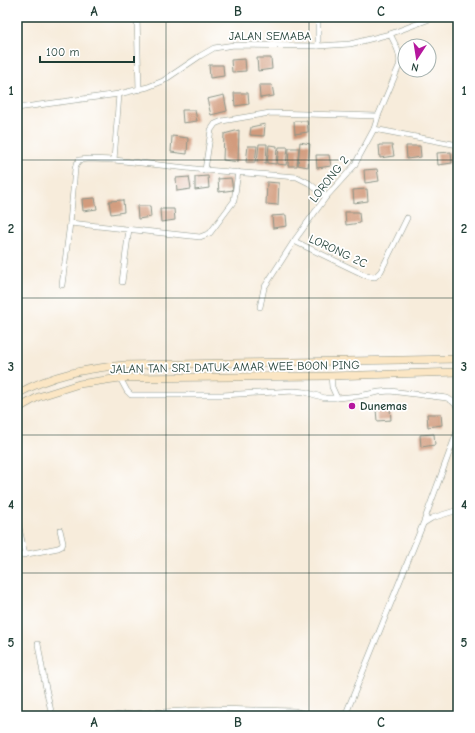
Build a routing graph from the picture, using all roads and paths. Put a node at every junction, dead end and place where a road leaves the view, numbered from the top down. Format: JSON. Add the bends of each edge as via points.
{"nodes":[{"id":1,"x":137,"y":17,"type":"edge"},
{"id":2,"x":318,"y":17,"type":"edge"},
{"id":3,"x":435,"y":17,"type":"edge"},
{"id":4,"x":390,"y":34,"type":"junction"},
{"id":5,"x":318,"y":46,"type":"junction"},
{"id":6,"x":139,"y":90,"type":"junction"},
{"id":7,"x":119,"y":94,"type":"junction"},
{"id":8,"x":17,"y":108,"type":"edge"},
{"id":9,"x":378,"y":116,"type":"junction"},
{"id":10,"x":374,"y":128,"type":"junction"},
{"id":11,"x":458,"y":146,"type":"edge"},
{"id":12,"x":114,"y":160,"type":"junction"},
{"id":13,"x":205,"y":170,"type":"junction"},
{"id":14,"x":238,"y":172,"type":"junction"},
{"id":15,"x":326,"y":198,"type":"junction"},
{"id":16,"x":458,"y":215,"type":"edge"},
{"id":17,"x":407,"y":218,"type":"dead end"},
{"id":18,"x":70,"y":223,"type":"junction"},
{"id":19,"x":129,"y":229,"type":"junction"},
{"id":20,"x":294,"y":241,"type":"junction"},
{"id":21,"x":454,"y":241,"type":"dead end"},
{"id":22,"x":122,"y":282,"type":"dead end"},
{"id":23,"x":62,"y":285,"type":"dead end"},
{"id":24,"x":260,"y":307,"type":"dead end"},
{"id":25,"x":458,"y":359,"type":"edge"},
{"id":26,"x":458,"y":372,"type":"edge"},
{"id":27,"x":331,"y":376,"type":"junction"},
{"id":28,"x":120,"y":378,"type":"junction"},
{"id":29,"x":17,"y":394,"type":"edge"},
{"id":30,"x":337,"y":398,"type":"junction"},
{"id":31,"x":458,"y":407,"type":"edge"},
{"id":32,"x":17,"y":409,"type":"edge"},
{"id":33,"x":458,"y":429,"type":"edge"},
{"id":34,"x":458,"y":510,"type":"edge"},
{"id":35,"x":17,"y":519,"type":"edge"},
{"id":36,"x":423,"y":524,"type":"junction"},
{"id":37,"x":60,"y":530,"type":"dead end"},
{"id":38,"x":25,"y":555,"type":"junction"},
{"id":39,"x":17,"y":556,"type":"edge"},
{"id":40,"x":38,"y":644,"type":"dead end"},
{"id":41,"x":293,"y":713,"type":"edge"},
{"id":42,"x":52,"y":716,"type":"edge"},
{"id":43,"x":112,"y":716,"type":"edge"},
{"id":44,"x":310,"y":716,"type":"edge"},
{"id":45,"x":345,"y":716,"type":"edge"}],
"edges":[{"from":1,"to":6,"type":"street"},
{"from":2,"to":5,"type":"street"},
{"from":3,"to":4,"type":"street","name":"JALAN SEMABA"},
{"from":4,"to":5,"type":"street","name":"JALAN SEMABA","via":[[350,44]]},
{"from":4,"to":9,"type":"street","name":"LORONG 2","via":[[400,61]]},
{"from":5,"to":6,"type":"street","name":"JALAN SEMABA","via":[[234,45],[214,48],[163,81]]},
{"from":6,"to":7,"type":"street","name":"JALAN SEMABA"},
{"from":7,"to":8,"type":"street","name":"JALAN SEMABA"},
{"from":7,"to":12,"type":"street"},
{"from":9,"to":10,"type":"street","name":"LORONG 2"},
{"from":9,"to":13,"type":"street","via":[[270,112],[222,121],[215,124],[211,130]]},
{"from":10,"to":11,"type":"street"},
{"from":10,"to":15,"type":"street","name":"LORONG 2","via":[[354,166]]},
{"from":12,"to":13,"type":"street"},
{"from":12,"to":18,"type":"street","via":[[81,159],[77,162]]},
{"from":13,"to":14,"type":"street"},
{"from":14,"to":15,"type":"street","via":[[297,178],[308,183]]},
{"from":14,"to":19,"type":"street","via":[[234,201],[205,236]]},
{"from":15,"to":20,"type":"street","name":"LORONG 2"},
{"from":16,"to":21,"type":"street"},
{"from":17,"to":20,"type":"street","name":"LORONG 2C","via":[[381,271],[375,277],[367,276]]},
{"from":18,"to":19,"type":"street"},
{"from":18,"to":23,"type":"street"},
{"from":19,"to":22,"type":"street"},
{"from":20,"to":24,"type":"street","name":"LORONG 2","via":[[264,288]]},
{"from":25,"to":29,"type":"main road","name":"JALAN TAN SRI DATUK AMAR WEE BOON PING","via":[[124,365],[69,373]]},
{"from":26,"to":27,"type":"main road","name":"JALAN TAN SRI DATUK AMAR WEE BOON PING"},
{"from":27,"to":28,"type":"main road","name":"JALAN TAN SRI DATUK AMAR WEE BOON PING"},
{"from":27,"to":30,"type":"street"},
{"from":28,"to":30,"type":"street","via":[[131,395],[222,395],[294,391]]},
{"from":28,"to":32,"type":"main road","name":"JALAN TAN SRI DATUK AMAR WEE BOON PING","via":[[79,384],[38,397]]},
{"from":30,"to":31,"type":"street","via":[[390,391],[447,398]]},
{"from":33,"to":36,"type":"street"},
{"from":34,"to":36,"type":"street","via":[[432,518]]},
{"from":35,"to":38,"type":"street"},
{"from":36,"to":45,"type":"street"},
{"from":37,"to":38,"type":"street","via":[[62,546]]},
{"from":38,"to":39,"type":"street"},
{"from":40,"to":42,"type":"street"},
{"from":41,"to":43,"type":"street","via":[[217,709]]},
{"from":41,"to":44,"type":"street"}]}
